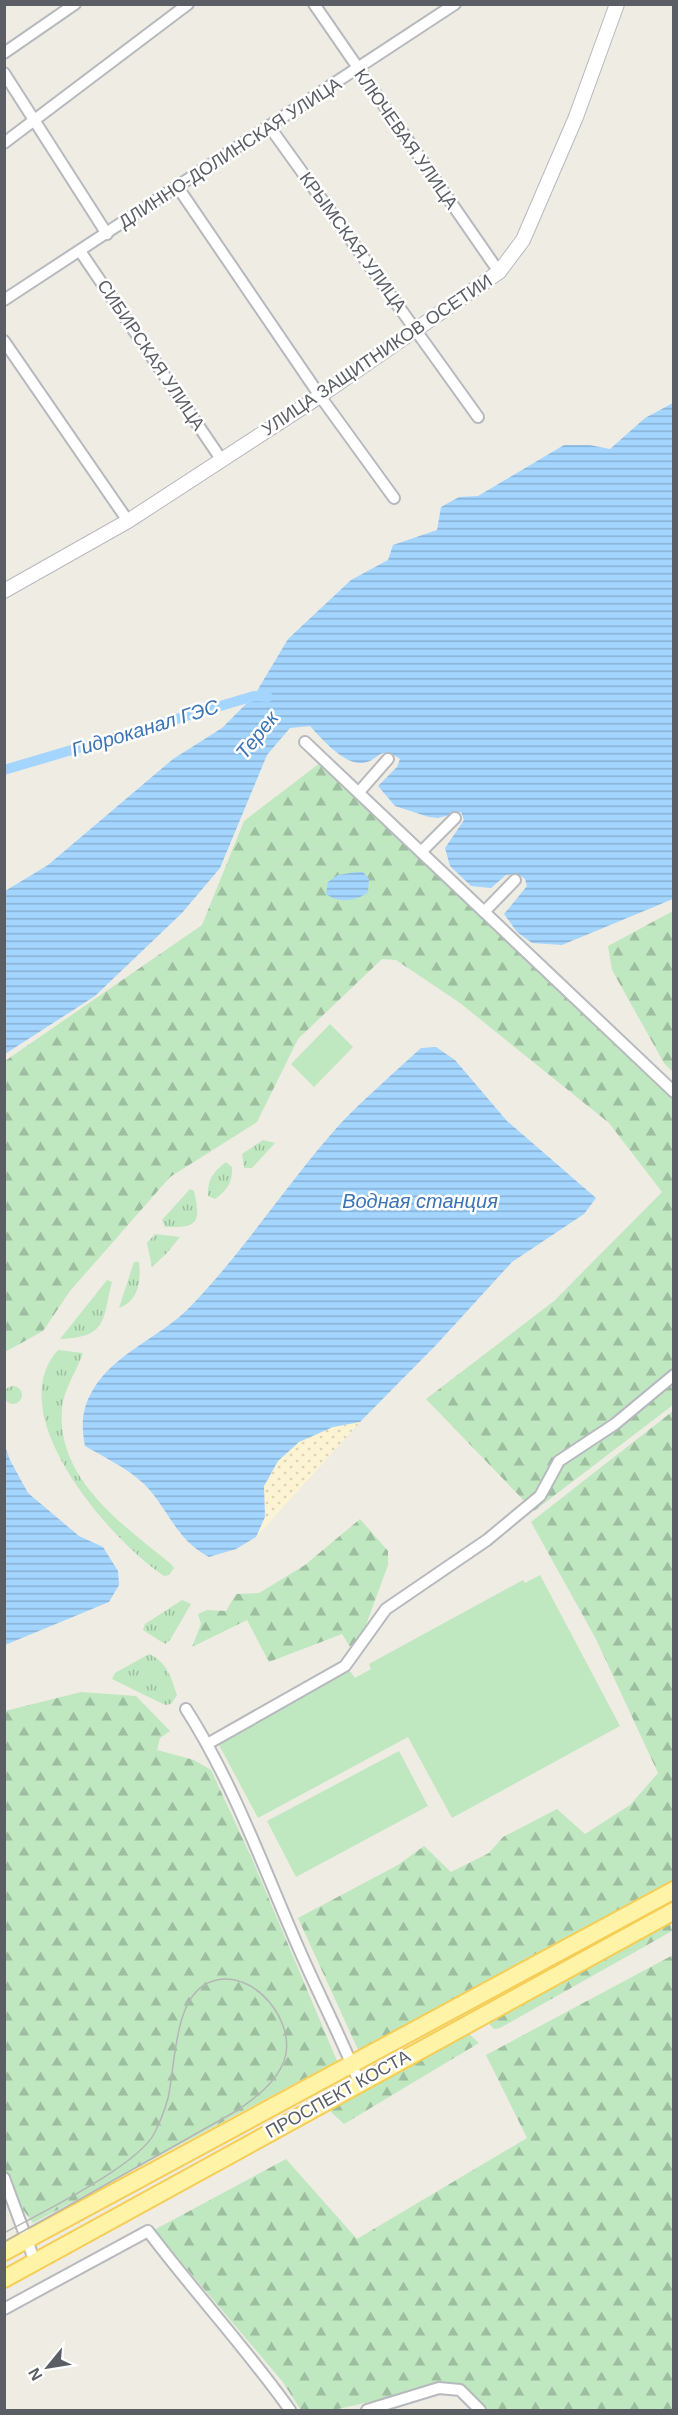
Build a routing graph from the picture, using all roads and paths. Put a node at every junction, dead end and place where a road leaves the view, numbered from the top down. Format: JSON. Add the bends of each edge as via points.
{"nodes":[{"id":1,"x":75,"y":4,"type":"edge"},
{"id":2,"x":188,"y":4,"type":"edge"},
{"id":3,"x":314,"y":4,"type":"edge"},
{"id":4,"x":455,"y":4,"type":"edge"},
{"id":5,"x":617,"y":4,"type":"edge"},
{"id":6,"x":4,"y":53,"type":"edge"},
{"id":7,"x":358,"y":69,"type":"junction"},
{"id":8,"x":4,"y":73,"type":"edge"},
{"id":9,"x":36,"y":120,"type":"junction"},
{"id":10,"x":269,"y":126,"type":"junction"},
{"id":11,"x":4,"y":143,"type":"edge"},
{"id":12,"x":177,"y":186,"type":"junction"},
{"id":13,"x":106,"y":234,"type":"junction"},
{"id":14,"x":80,"y":251,"type":"junction"},
{"id":15,"x":499,"y":272,"type":"junction"},
{"id":16,"x":4,"y":300,"type":"edge"},
{"id":17,"x":416,"y":330,"type":"junction"},
{"id":18,"x":4,"y":341,"type":"edge"},
{"id":19,"x":320,"y":396,"type":"junction"},
{"id":20,"x":478,"y":417,"type":"dead end"},
{"id":21,"x":221,"y":459,"type":"junction"},
{"id":22,"x":394,"y":498,"type":"dead end"},
{"id":23,"x":128,"y":521,"type":"junction"},
{"id":24,"x":6,"y":588,"type":"edge"},
{"id":25,"x":305,"y":742,"type":"dead end"},
{"id":26,"x":388,"y":759,"type":"dead end"},
{"id":27,"x":359,"y":792,"type":"junction"},
{"id":28,"x":455,"y":818,"type":"dead end"},
{"id":29,"x":421,"y":852,"type":"junction"},
{"id":30,"x":515,"y":880,"type":"dead end"},
{"id":31,"x":484,"y":912,"type":"junction"},
{"id":32,"x":674,"y":1092,"type":"edge"},
{"id":33,"x":674,"y":1375,"type":"edge"},
{"id":34,"x":186,"y":1709,"type":"dead end"},
{"id":35,"x":208,"y":1743,"type":"junction"},
{"id":36,"x":674,"y":1890,"type":"edge"},
{"id":37,"x":674,"y":1911,"type":"edge"},
{"id":38,"x":351,"y":2063,"type":"junction"},
{"id":39,"x":359,"y":2082,"type":"junction"},
{"id":40,"x":4,"y":2178,"type":"edge"},
{"id":41,"x":25,"y":2241,"type":"junction"},
{"id":42,"x":4,"y":2252,"type":"edge"},
{"id":43,"x":35,"y":2262,"type":"junction"},
{"id":44,"x":4,"y":2279,"type":"edge"},
{"id":45,"x":4,"y":2309,"type":"edge"},
{"id":46,"x":290,"y":2410,"type":"edge"},
{"id":47,"x":367,"y":2410,"type":"edge"},
{"id":48,"x":480,"y":2410,"type":"edge"}],
"edges":[{"from":1,"to":6,"type":"street"},
{"from":2,"to":9,"type":"street"},
{"from":3,"to":7,"type":"street","name":"КЛЮЧЕВАЯ УЛИЦА"},
{"from":4,"to":7,"type":"street","name":"ДЛИННО-ДОЛИНСКАЯ УЛИЦА"},
{"from":5,"to":15,"type":"street","name":"УЛИЦА ЗАЩИТНИКОВ ОСЕТИИ","via":[[576,117],[523,240]]},
{"from":7,"to":10,"type":"street","name":"ДЛИННО-ДОЛИНСКАЯ УЛИЦА"},
{"from":7,"to":15,"type":"street","name":"КЛЮЧЕВАЯ УЛИЦА"},
{"from":8,"to":9,"type":"street"},
{"from":9,"to":11,"type":"street"},
{"from":9,"to":13,"type":"street"},
{"from":10,"to":12,"type":"street","name":"ДЛИННО-ДОЛИНСКАЯ УЛИЦА"},
{"from":10,"to":17,"type":"street","name":"КРЫМСКАЯ УЛИЦА"},
{"from":12,"to":13,"type":"street","name":"ДЛИННО-ДОЛИНСКАЯ УЛИЦА"},
{"from":12,"to":19,"type":"street"},
{"from":13,"to":14,"type":"street","name":"ДЛИННО-ДОЛИНСКАЯ УЛИЦА"},
{"from":14,"to":16,"type":"street","name":"ДЛИННО-ДОЛИНСКАЯ УЛИЦА"},
{"from":14,"to":21,"type":"street","name":"СИБИРСКАЯ УЛИЦА"},
{"from":15,"to":17,"type":"street","name":"УЛИЦА ЗАЩИТНИКОВ ОСЕТИИ"},
{"from":17,"to":19,"type":"street","name":"УЛИЦА ЗАЩИТНИКОВ ОСЕТИИ"},
{"from":17,"to":20,"type":"street","name":"КРЫМСКАЯ УЛИЦА"},
{"from":18,"to":23,"type":"street"},
{"from":19,"to":21,"type":"street","name":"УЛИЦА ЗАЩИТНИКОВ ОСЕТИИ"},
{"from":19,"to":22,"type":"street"},
{"from":21,"to":23,"type":"street","name":"УЛИЦА ЗАЩИТНИКОВ ОСЕТИИ"},
{"from":23,"to":24,"type":"street","name":"УЛИЦА ЗАЩИТНИКОВ ОСЕТИИ"},
{"from":25,"to":27,"type":"street"},
{"from":26,"to":27,"type":"street"},
{"from":27,"to":29,"type":"street"},
{"from":28,"to":29,"type":"street"},
{"from":29,"to":31,"type":"street"},
{"from":30,"to":31,"type":"street"},
{"from":31,"to":32,"type":"street"},
{"from":33,"to":35,"type":"street","via":[[615,1424],[559,1461],[540,1496],[487,1540],[386,1609],[345,1666]]},
{"from":34,"to":35,"type":"street"},
{"from":35,"to":38,"type":"street"},
{"from":36,"to":38,"type":"main road","name":"ПРОСПЕКТ КОСТА"},
{"from":37,"to":39,"type":"main road","name":"ПРОСПЕКТ КОСТА"},
{"from":38,"to":39,"type":"street"},
{"from":38,"to":41,"type":"main road","name":"ПРОСПЕКТ КОСТА"},
{"from":39,"to":43,"type":"main road","name":"ПРОСПЕКТ КОСТА"},
{"from":40,"to":41,"type":"street"},
{"from":41,"to":42,"type":"main road","name":"ПРОСПЕКТ КОСТА"},
{"from":41,"to":43,"type":"street"},
{"from":43,"to":44,"type":"main road","name":"ПРОСПЕКТ КОСТА"},
{"from":45,"to":46,"type":"street","via":[[148,2231],[258,2364]]},
{"from":47,"to":48,"type":"street","via":[[439,2388],[460,2390]]}]}
